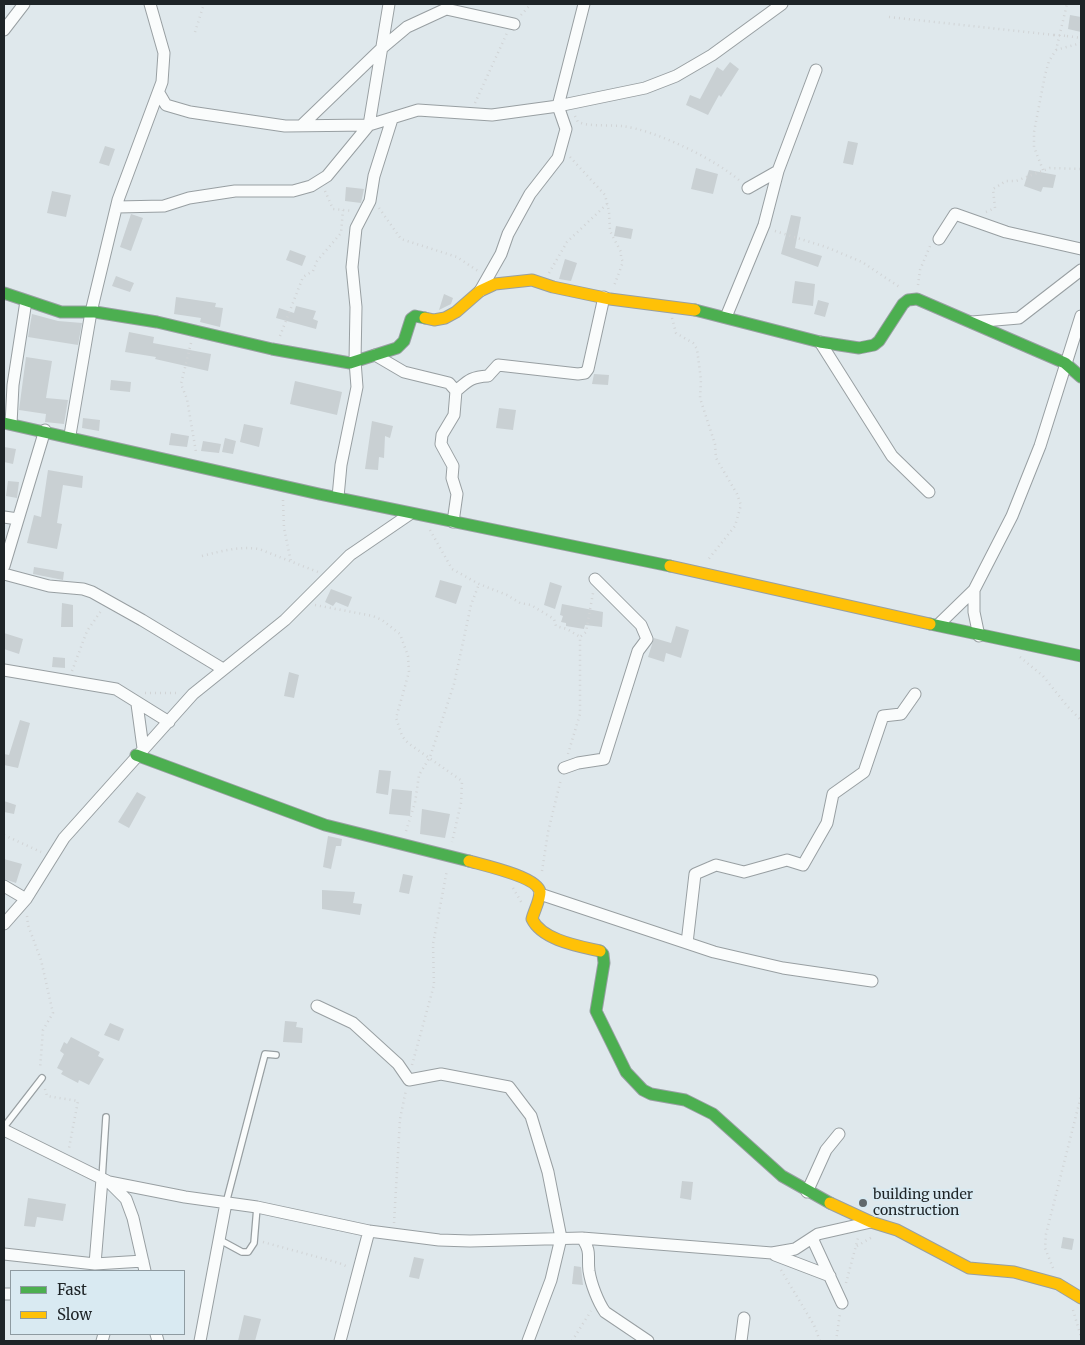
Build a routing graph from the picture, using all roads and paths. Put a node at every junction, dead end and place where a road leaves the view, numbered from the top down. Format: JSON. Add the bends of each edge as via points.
{"nodes":[{"id":1,"x":24,"y":4,"type":"edge"},
{"id":2,"x":150,"y":4,"type":"edge"},
{"id":3,"x":204,"y":4,"type":"edge"},
{"id":4,"x":389,"y":4,"type":"edge"},
{"id":5,"x":531,"y":4,"type":"edge"},
{"id":6,"x":584,"y":4,"type":"edge"},
{"id":7,"x":782,"y":4,"type":"edge"},
{"id":8,"x":1066,"y":4,"type":"edge"},
{"id":9,"x":889,"y":17,"type":"dead end"},
{"id":10,"x":514,"y":24,"type":"junction"},
{"id":11,"x":4,"y":30,"type":"edge"},
{"id":12,"x":195,"y":32,"type":"dead end"},
{"id":13,"x":1081,"y":38,"type":"edge"},
{"id":14,"x":1081,"y":43,"type":"edge"},
{"id":15,"x":382,"y":48,"type":"junction"},
{"id":16,"x":1056,"y":50,"type":"junction"},
{"id":17,"x":816,"y":70,"type":"dead end"},
{"id":18,"x":159,"y":93,"type":"junction"},
{"id":19,"x":558,"y":106,"type":"junction"},
{"id":20,"x":470,"y":113,"type":"junction"},
{"id":21,"x":392,"y":118,"type":"junction"},
{"id":22,"x":369,"y":125,"type":"junction"},
{"id":23,"x":301,"y":126,"type":"junction"},
{"id":24,"x":559,"y":152,"type":"junction"},
{"id":25,"x":1043,"y":170,"type":"dead end"},
{"id":26,"x":778,"y":171,"type":"junction"},
{"id":27,"x":322,"y":180,"type":"junction"},
{"id":28,"x":748,"y":188,"type":"dead end"},
{"id":29,"x":370,"y":201,"type":"junction"},
{"id":30,"x":608,"y":203,"type":"junction"},
{"id":31,"x":118,"y":207,"type":"junction"},
{"id":32,"x":343,"y":210,"type":"junction"},
{"id":33,"x":364,"y":212,"type":"junction"},
{"id":34,"x":939,"y":239,"type":"dead end"},
{"id":35,"x":1081,"y":249,"type":"edge"},
{"id":36,"x":1081,"y":270,"type":"edge"},
{"id":37,"x":488,"y":278,"type":"junction"},
{"id":38,"x":540,"y":283,"type":"junction"},
{"id":39,"x":480,"y":291,"type":"junction"},
{"id":40,"x":4,"y":294,"type":"edge"},
{"id":41,"x":607,"y":298,"type":"junction"},
{"id":42,"x":26,"y":301,"type":"junction"},
{"id":43,"x":670,"y":304,"type":"junction"},
{"id":44,"x":91,"y":312,"type":"junction"},
{"id":45,"x":1081,"y":316,"type":"edge"},
{"id":46,"x":726,"y":318,"type":"junction"},
{"id":47,"x":970,"y":322,"type":"junction"},
{"id":48,"x":195,"y":329,"type":"junction"},
{"id":49,"x":820,"y":342,"type":"junction"},
{"id":50,"x":272,"y":349,"type":"junction"},
{"id":51,"x":375,"y":355,"type":"junction"},
{"id":52,"x":355,"y":361,"type":"junction"},
{"id":53,"x":1065,"y":364,"type":"junction"},
{"id":54,"x":1081,"y":376,"type":"edge"},
{"id":55,"x":456,"y":391,"type":"junction"},
{"id":56,"x":7,"y":424,"type":"edge"},
{"id":57,"x":45,"y":430,"type":"junction"},
{"id":58,"x":70,"y":435,"type":"junction"},
{"id":59,"x":202,"y":468,"type":"junction"},
{"id":60,"x":283,"y":486,"type":"junction"},
{"id":61,"x":929,"y":492,"type":"dead end"},
{"id":62,"x":338,"y":497,"type":"junction"},
{"id":63,"x":410,"y":514,"type":"junction"},
{"id":64,"x":422,"y":516,"type":"junction"},
{"id":65,"x":4,"y":517,"type":"edge"},
{"id":66,"x":18,"y":519,"type":"junction"},
{"id":67,"x":453,"y":522,"type":"junction"},
{"id":68,"x":202,"y":556,"type":"dead end"},
{"id":69,"x":292,"y":562,"type":"junction"},
{"id":70,"x":4,"y":566,"type":"edge"},
{"id":71,"x":697,"y":573,"type":"junction"},
{"id":72,"x":4,"y":574,"type":"edge"},
{"id":73,"x":329,"y":576,"type":"junction"},
{"id":74,"x":595,"y":579,"type":"joint"},
{"id":75,"x":479,"y":584,"type":"junction"},
{"id":76,"x":974,"y":590,"type":"junction"},
{"id":77,"x":108,"y":600,"type":"junction"},
{"id":78,"x":303,"y":602,"type":"junction"},
{"id":79,"x":938,"y":625,"type":"junction"},
{"id":80,"x":979,"y":636,"type":"junction"},
{"id":81,"x":580,"y":637,"type":"junction"},
{"id":82,"x":1010,"y":642,"type":"junction"},
{"id":83,"x":1081,"y":656,"type":"edge"},
{"id":84,"x":223,"y":669,"type":"junction"},
{"id":85,"x":4,"y":670,"type":"edge"},
{"id":86,"x":69,"y":679,"type":"junction"},
{"id":87,"x":124,"y":694,"type":"junction"},
{"id":88,"x":193,"y":694,"type":"junction"},
{"id":89,"x":915,"y":694,"type":"dead end"},
{"id":90,"x":137,"y":704,"type":"junction"},
{"id":91,"x":1081,"y":714,"type":"edge"},
{"id":92,"x":1080,"y":719,"type":"edge"},
{"id":93,"x":169,"y":722,"type":"junction"},
{"id":94,"x":139,"y":752,"type":"junction"},
{"id":95,"x":430,"y":757,"type":"junction"},
{"id":96,"x":564,"y":768,"type":"junction"},
{"id":97,"x":4,"y":835,"type":"edge"},
{"id":98,"x":404,"y":845,"type":"junction"},
{"id":99,"x":449,"y":856,"type":"junction"},
{"id":100,"x":51,"y":857,"type":"junction"},
{"id":101,"x":502,"y":871,"type":"junction"},
{"id":102,"x":4,"y":886,"type":"edge"},
{"id":103,"x":539,"y":891,"type":"junction"},
{"id":104,"x":26,"y":899,"type":"junction"},
{"id":105,"x":532,"y":919,"type":"junction"},
{"id":106,"x":4,"y":924,"type":"edge"},
{"id":107,"x":687,"y":943,"type":"junction"},
{"id":108,"x":872,"y":981,"type":"dead end"},
{"id":109,"x":317,"y":1006,"type":"dead end"},
{"id":110,"x":276,"y":1055,"type":"dead end"},
{"id":111,"x":42,"y":1078,"type":"junction"},
{"id":112,"x":409,"y":1080,"type":"junction"},
{"id":113,"x":1081,"y":1096,"type":"edge"},
{"id":114,"x":106,"y":1117,"type":"dead end"},
{"id":115,"x":4,"y":1128,"type":"edge"},
{"id":116,"x":839,"y":1134,"type":"dead end"},
{"id":117,"x":66,"y":1162,"type":"junction"},
{"id":118,"x":106,"y":1180,"type":"junction"},
{"id":119,"x":807,"y":1192,"type":"junction"},
{"id":120,"x":226,"y":1203,"type":"junction"},
{"id":121,"x":257,"y":1207,"type":"junction"},
{"id":122,"x":871,"y":1222,"type":"junction"},
{"id":123,"x":369,"y":1231,"type":"junction"},
{"id":124,"x":394,"y":1235,"type":"junction"},
{"id":125,"x":562,"y":1238,"type":"junction"},
{"id":126,"x":582,"y":1238,"type":"junction"},
{"id":127,"x":812,"y":1238,"type":"junction"},
{"id":128,"x":220,"y":1240,"type":"junction"},
{"id":129,"x":254,"y":1243,"type":"junction"},
{"id":130,"x":772,"y":1253,"type":"junction"},
{"id":131,"x":4,"y":1254,"type":"edge"},
{"id":132,"x":95,"y":1264,"type":"junction"},
{"id":133,"x":144,"y":1266,"type":"edge"},
{"id":134,"x":121,"y":1267,"type":"edge"},
{"id":135,"x":359,"y":1272,"type":"junction"},
{"id":136,"x":830,"y":1276,"type":"junction"},
{"id":137,"x":1062,"y":1287,"type":"junction"},
{"id":138,"x":1081,"y":1298,"type":"edge"},
{"id":139,"x":599,"y":1300,"type":"junction"},
{"id":140,"x":842,"y":1303,"type":"dead end"},
{"id":141,"x":744,"y":1318,"type":"dead end"},
{"id":142,"x":1081,"y":1337,"type":"edge"},
{"id":143,"x":200,"y":1341,"type":"edge"},
{"id":144,"x":340,"y":1341,"type":"edge"},
{"id":145,"x":528,"y":1341,"type":"edge"},
{"id":146,"x":572,"y":1341,"type":"edge"},
{"id":147,"x":648,"y":1341,"type":"edge"},
{"id":148,"x":741,"y":1341,"type":"edge"},
{"id":149,"x":820,"y":1341,"type":"edge"}],
"edges":[{"from":1,"to":11,"type":"street"},
{"from":2,"to":18,"type":"street","via":[[164,54]]},
{"from":3,"to":12,"type":"path"},
{"from":4,"to":15,"type":"street"},
{"from":5,"to":10,"type":"path"},
{"from":6,"to":19,"type":"street"},
{"from":7,"to":19,"type":"street","via":[[712,55],[676,76],[645,88]]},
{"from":8,"to":16,"type":"path"},
{"from":9,"to":13,"type":"path","bridge":true},
{"from":10,"to":15,"type":"street","via":[[446,9],[407,27]]},
{"from":10,"to":20,"type":"path","via":[[496,54]]},
{"from":14,"to":16,"type":"path"},
{"from":15,"to":22,"type":"street"},
{"from":15,"to":23,"type":"street"},
{"from":16,"to":25,"type":"path","via":[[1045,75],[1034,132],[1034,147]]},
{"from":17,"to":26,"type":"street"},
{"from":18,"to":23,"type":"street","via":[[166,105],[180,110]]},
{"from":18,"to":31,"type":"street"},
{"from":19,"to":20,"type":"street","via":[[492,115]]},
{"from":19,"to":24,"type":"street","via":[[566,129]]},
{"from":20,"to":21,"type":"street","via":[[418,110]]},
{"from":21,"to":22,"type":"street"},
{"from":21,"to":29,"type":"street","via":[[374,176]]},
{"from":22,"to":23,"type":"street"},
{"from":22,"to":27,"type":"street"},
{"from":24,"to":30,"type":"path","via":[[570,158],[605,195]]},
{"from":24,"to":37,"type":"street","via":[[522,208]]},
{"from":26,"to":28,"type":"street"},
{"from":26,"to":46,"type":"street","via":[[764,225]]},
{"from":27,"to":31,"type":"street","via":[[293,191],[235,191],[189,198],[164,206]]},
{"from":27,"to":32,"type":"path","via":[[333,209]]},
{"from":29,"to":33,"type":"street"},
{"from":29,"to":37,"type":"path","via":[[381,210],[401,239],[457,258]]},
{"from":30,"to":38,"type":"path","via":[[567,242]]},
{"from":30,"to":41,"type":"path","via":[[610,231],[624,262]]},
{"from":31,"to":44,"type":"street"},
{"from":32,"to":33,"type":"path"},
{"from":32,"to":50,"type":"path","via":[[341,233],[312,271],[303,277],[290,315]]},
{"from":33,"to":52,"type":"street","via":[[356,228],[353,260]]},
{"from":34,"to":35,"type":"street","via":[[955,214],[1006,232]]},
{"from":36,"to":47,"type":"street","via":[[1019,318]]},
{"from":37,"to":39,"type":"street"},
{"from":38,"to":39,"type":"street","via":[[512,281]]},
{"from":38,"to":41,"type":"street"},
{"from":39,"to":51,"type":"street","via":[[445,318],[411,318],[404,341],[397,348]]},
{"from":40,"to":42,"type":"street"},
{"from":41,"to":43,"type":"street"},
{"from":41,"to":55,"type":"street","via":[[585,373],[504,364],[498,365],[488,376],[464,381]]},
{"from":42,"to":44,"type":"street","via":[[60,312]]},
{"from":42,"to":56,"type":"street"},
{"from":43,"to":46,"type":"street"},
{"from":43,"to":71,"type":"path","via":[[676,333],[697,349],[700,398],[716,458],[741,505],[735,526]]},
{"from":44,"to":48,"type":"street"},
{"from":44,"to":58,"type":"street"},
{"from":45,"to":53,"type":"street"},
{"from":46,"to":49,"type":"street"},
{"from":47,"to":49,"type":"street","via":[[930,303],[913,299],[903,304],[880,341],[874,345],[859,348]]},
{"from":47,"to":53,"type":"street"},
{"from":48,"to":50,"type":"street"},
{"from":48,"to":59,"type":"path","via":[[181,384]]},
{"from":49,"to":61,"type":"street","via":[[892,456]]},
{"from":50,"to":52,"type":"street","via":[[350,363]]},
{"from":51,"to":52,"type":"street"},
{"from":51,"to":55,"type":"street","via":[[404,372],[449,383]]},
{"from":52,"to":62,"type":"street","via":[[357,387]]},
{"from":53,"to":54,"type":"street"},
{"from":53,"to":76,"type":"street","via":[[1040,446],[1012,516]]},
{"from":55,"to":67,"type":"street","via":[[454,415],[442,434],[441,444],[453,466],[452,478],[457,494]]},
{"from":56,"to":57,"type":"street"},
{"from":57,"to":58,"type":"street"},
{"from":57,"to":66,"type":"street"},
{"from":58,"to":59,"type":"street"},
{"from":59,"to":60,"type":"street"},
{"from":60,"to":62,"type":"street"},
{"from":60,"to":69,"type":"path","via":[[284,528]]},
{"from":62,"to":63,"type":"street"},
{"from":63,"to":64,"type":"street"},
{"from":63,"to":73,"type":"street","via":[[350,555]]},
{"from":64,"to":67,"type":"street"},
{"from":64,"to":75,"type":"path","via":[[452,569]]},
{"from":65,"to":66,"type":"street"},
{"from":66,"to":70,"type":"street"},
{"from":67,"to":71,"type":"street"},
{"from":68,"to":69,"type":"path","via":[[250,548]]},
{"from":69,"to":73,"type":"path"},
{"from":71,"to":79,"type":"street"},
{"from":72,"to":77,"type":"street","via":[[49,586],[83,589]]},
{"from":73,"to":78,"type":"street"},
{"from":74,"to":81,"type":"path","via":[[586,632]]},
{"from":74,"to":96,"type":"street","via":[[641,625],[647,639],[638,651],[604,759]]},
{"from":75,"to":81,"type":"path","via":[[531,606],[554,619],[556,626],[567,628]]},
{"from":75,"to":95,"type":"path","via":[[471,605],[454,684]]},
{"from":76,"to":79,"type":"street"},
{"from":76,"to":80,"type":"street"},
{"from":77,"to":84,"type":"street"},
{"from":77,"to":86,"type":"path","via":[[87,631]]},
{"from":78,"to":84,"type":"street"},
{"from":78,"to":95,"type":"path","via":[[373,616],[400,634],[408,656],[409,672],[396,718],[408,743]]},
{"from":79,"to":80,"type":"street"},
{"from":80,"to":82,"type":"street"},
{"from":81,"to":96,"type":"path","via":[[580,714]]},
{"from":82,"to":83,"type":"street"},
{"from":82,"to":92,"type":"path","via":[[1022,661],[1043,676]]},
{"from":84,"to":88,"type":"street"},
{"from":85,"to":86,"type":"street"},
{"from":86,"to":87,"type":"street","via":[[116,689]]},
{"from":87,"to":88,"type":"path"},
{"from":87,"to":90,"type":"street"},
{"from":88,"to":93,"type":"street"},
{"from":89,"to":107,"type":"street","via":[[901,714],[883,716],[864,772],[833,794],[827,823],[802,865],[787,860],[744,872],[716,866],[695,874]]},
{"from":90,"to":93,"type":"street"},
{"from":90,"to":94,"type":"street"},
{"from":91,"to":92,"type":"path"},
{"from":93,"to":94,"type":"street"},
{"from":94,"to":98,"type":"street","via":[[324,825]]},
{"from":94,"to":100,"type":"street"},
{"from":95,"to":98,"type":"path","via":[[419,775]]},
{"from":95,"to":99,"type":"path","via":[[462,781],[461,803]]},
{"from":96,"to":103,"type":"path","via":[[548,832]]},
{"from":97,"to":100,"type":"path"},
{"from":98,"to":99,"type":"street"},
{"from":99,"to":101,"type":"street"},
{"from":99,"to":112,"type":"path","via":[[433,944],[434,985]]},
{"from":100,"to":104,"type":"street"},
{"from":101,"to":103,"type":"street","via":[[530,880]]},
{"from":101,"to":105,"type":"path"},
{"from":102,"to":104,"type":"street"},
{"from":103,"to":105,"type":"street"},
{"from":103,"to":107,"type":"street"},
{"from":104,"to":106,"type":"street"},
{"from":104,"to":111,"type":"path","via":[[28,925],[41,960],[53,1013],[43,1030],[39,1065]]},
{"from":105,"to":119,"type":"street","via":[[537,930],[544,934],[603,954],[596,1011],[633,1081],[651,1094],[679,1098],[713,1114],[782,1176]]},
{"from":107,"to":108,"type":"street","via":[[783,968]]},
{"from":109,"to":112,"type":"street","via":[[353,1023],[398,1064]]},
{"from":110,"to":120,"type":"lane","via":[[265,1054]]},
{"from":111,"to":115,"type":"lane"},
{"from":111,"to":117,"type":"path","via":[[47,1096],[78,1101]]},
{"from":112,"to":124,"type":"path","via":[[400,1119]]},
{"from":112,"to":125,"type":"street","via":[[441,1074],[509,1087],[531,1116],[548,1172]]},
{"from":113,"to":137,"type":"path","via":[[1046,1234],[1045,1248]]},
{"from":114,"to":118,"type":"lane"},
{"from":115,"to":117,"type":"street"},
{"from":116,"to":119,"type":"street","via":[[826,1150]]},
{"from":117,"to":118,"type":"street"},
{"from":118,"to":120,"type":"street"},
{"from":118,"to":132,"type":"street"},
{"from":118,"to":133,"type":"street","via":[[126,1199]]},
{"from":119,"to":122,"type":"street"},
{"from":120,"to":121,"type":"street"},
{"from":120,"to":128,"type":"street"},
{"from":121,"to":123,"type":"street"},
{"from":121,"to":129,"type":"lane"},
{"from":122,"to":127,"type":"street"},
{"from":122,"to":137,"type":"street","via":[[897,1230],[969,1268],[999,1269]]},
{"from":123,"to":124,"type":"street"},
{"from":123,"to":135,"type":"street"},
{"from":124,"to":125,"type":"street","via":[[470,1241]]},
{"from":125,"to":126,"type":"street"},
{"from":125,"to":145,"type":"street","via":[[551,1280]]},
{"from":126,"to":130,"type":"street"},
{"from":126,"to":139,"type":"street","via":[[590,1250],[589,1270]]},
{"from":127,"to":130,"type":"street","via":[[795,1249]]},
{"from":127,"to":136,"type":"street"},
{"from":128,"to":129,"type":"lane","via":[[242,1252],[248,1252]]},
{"from":128,"to":143,"type":"street"},
{"from":129,"to":135,"type":"path","via":[[267,1242]]},
{"from":130,"to":136,"type":"street"},
{"from":130,"to":149,"type":"path"},
{"from":131,"to":132,"type":"street"},
{"from":132,"to":134,"type":"street"},
{"from":133,"to":134,"type":"street"},
{"from":135,"to":144,"type":"street"},
{"from":136,"to":140,"type":"street"},
{"from":137,"to":138,"type":"street"},
{"from":137,"to":142,"type":"path"},
{"from":139,"to":146,"type":"path"},
{"from":139,"to":147,"type":"street","via":[[605,1312]]},
{"from":141,"to":148,"type":"street"}]}
